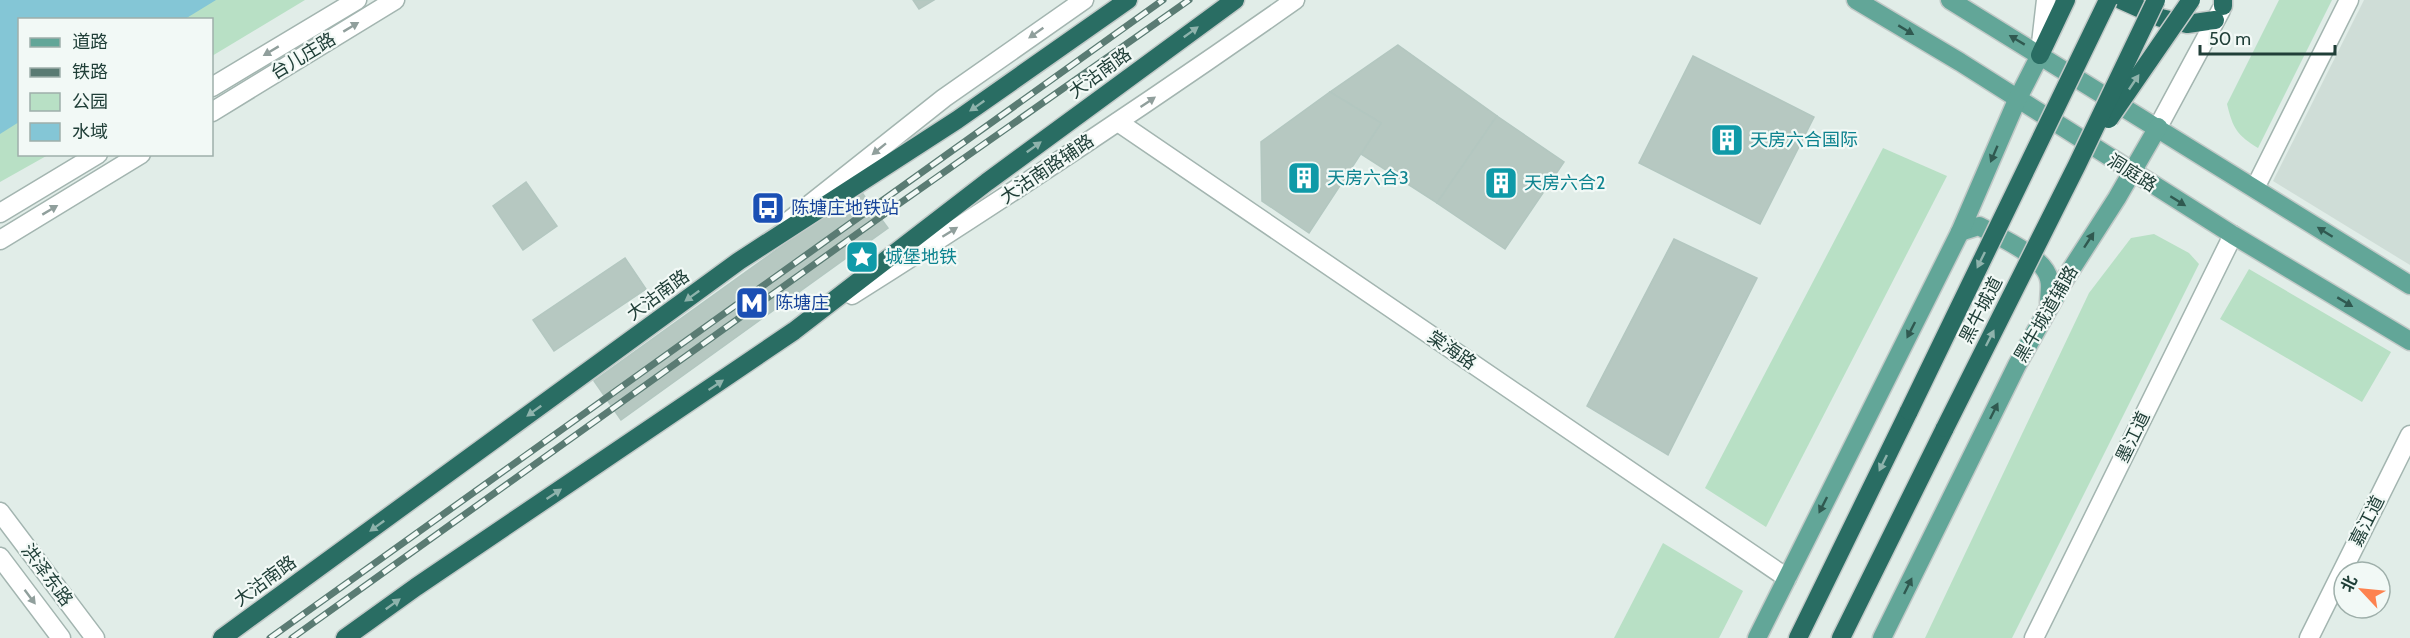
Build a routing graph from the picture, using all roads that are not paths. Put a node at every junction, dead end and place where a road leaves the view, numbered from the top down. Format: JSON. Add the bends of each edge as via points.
{"nodes":[{"id":1,"x":357,"y":0,"type":"edge"},
{"id":2,"x":395,"y":0,"type":"edge"},
{"id":3,"x":1084,"y":0,"type":"edge"},
{"id":4,"x":1128,"y":0,"type":"edge"},
{"id":5,"x":1235,"y":0,"type":"edge"},
{"id":6,"x":1295,"y":0,"type":"edge"},
{"id":7,"x":1856,"y":0,"type":"edge"},
{"id":8,"x":1950,"y":0,"type":"edge"},
{"id":9,"x":2046,"y":0,"type":"edge"},
{"id":10,"x":2066,"y":0,"type":"edge"},
{"id":11,"x":2108,"y":0,"type":"edge"},
{"id":12,"x":2121,"y":0,"type":"edge"},
{"id":13,"x":2156,"y":0,"type":"edge"},
{"id":14,"x":2191,"y":0,"type":"edge"},
{"id":15,"x":2349,"y":0,"type":"edge"},
{"id":16,"x":2222,"y":6,"type":"edge"},
{"id":17,"x":2040,"y":55,"type":"junction"},
{"id":18,"x":213,"y":86,"type":"edge"},
{"id":19,"x":2017,"y":100,"type":"junction"},
{"id":20,"x":213,"y":111,"type":"edge"},
{"id":21,"x":1118,"y":123,"type":"junction"},
{"id":22,"x":2158,"y":127,"type":"junction"},
{"id":23,"x":95,"y":156,"type":"edge"},
{"id":24,"x":138,"y":156,"type":"edge"},
{"id":25,"x":2077,"y":165,"type":"junction"},
{"id":26,"x":2130,"y":172,"type":"junction"},
{"id":27,"x":2255,"y":188,"type":"junction"},
{"id":28,"x":0,"y":213,"type":"edge"},
{"id":29,"x":1960,"y":232,"type":"junction"},
{"id":30,"x":2233,"y":235,"type":"junction"},
{"id":31,"x":0,"y":240,"type":"edge"},
{"id":32,"x":739,"y":261,"type":"junction"},
{"id":33,"x":2410,"y":285,"type":"edge"},
{"id":34,"x":2049,"y":308,"type":"junction"},
{"id":35,"x":795,"y":331,"type":"junction"},
{"id":36,"x":2410,"y":341,"type":"edge"},
{"id":37,"x":2410,"y":435,"type":"edge"},
{"id":38,"x":0,"y":512,"type":"edge"},
{"id":39,"x":0,"y":557,"type":"edge"},
{"id":40,"x":1787,"y":578,"type":"junction"},
{"id":41,"x":61,"y":638,"type":"edge"},
{"id":42,"x":95,"y":638,"type":"edge"},
{"id":43,"x":222,"y":638,"type":"edge"},
{"id":44,"x":345,"y":638,"type":"edge"},
{"id":45,"x":1757,"y":638,"type":"edge"},
{"id":46,"x":1798,"y":638,"type":"edge"},
{"id":47,"x":1841,"y":638,"type":"edge"},
{"id":48,"x":1882,"y":638,"type":"edge"},
{"id":49,"x":2034,"y":638,"type":"edge"},
{"id":50,"x":2309,"y":638,"type":"edge"}],
"edges":[{"from":1,"to":18,"type":"street","name":"台儿庄路","one_way":true},
{"from":20,"to":2,"type":"street","name":"台儿庄路","one_way":true},
{"from":3,"to":32,"type":"street","one_way":true,"via":[[944,98]]},
{"from":4,"to":32,"type":"highway","name":"大沽南路","one_way":true,"via":[[957,120]]},
{"from":35,"to":5,"type":"highway","name":"大沽南路","one_way":true,"via":[[987,182]]},
{"from":21,"to":6,"type":"street","name":"大沽南路辅路","one_way":true},
{"from":7,"to":19,"type":"main road","name":"洞庭路","one_way":true},
{"from":17,"to":8,"type":"main road","one_way":true},
{"from":9,"to":17,"type":"street"},
{"from":10,"to":17,"type":"highway"},
{"from":11,"to":46,"type":"highway","name":"黑牛城道","one_way":true,"bridge":true},
{"from":12,"to":16,"type":"highway","via":[[2161,18],[2187,24]]},
{"from":13,"to":25,"type":"highway","name":"黑牛城道","bridge":true},
{"from":25,"to":14,"type":"highway","one_way":true,"bridge":true},
{"from":15,"to":27,"type":"street"},
{"from":16,"to":22,"type":"street","name":"黑牛城道辅路"},
{"from":17,"to":19,"type":"main road"},
{"from":17,"to":22,"type":"main road"},
{"from":19,"to":26,"type":"main road","name":"洞庭路"},
{"from":19,"to":29,"type":"main road","one_way":true},
{"from":35,"to":21,"type":"street","name":"大沽南路辅路","one_way":true},
{"from":21,"to":40,"type":"street","name":"棠海路"},
{"from":22,"to":26,"type":"main road","name":"黑牛城道辅路"},
{"from":22,"to":27,"type":"main road"},
{"from":23,"to":28,"type":"street"},
{"from":31,"to":24,"type":"street","one_way":true},
{"from":47,"to":25,"type":"highway","name":"黑牛城道","one_way":true,"bridge":true},
{"from":26,"to":30,"type":"main road","name":"洞庭路","one_way":true},
{"from":34,"to":26,"type":"main road","name":"黑牛城道辅路","one_way":true},
{"from":33,"to":27,"type":"main road","one_way":true},
{"from":29,"to":34,"type":"main road","via":[[1979,226],[2043,266],[2049,280]]},
{"from":29,"to":40,"type":"main road","one_way":true},
{"from":30,"to":36,"type":"main road","name":"洞庭路","one_way":true},
{"from":30,"to":49,"type":"street","name":"墨江道"},
{"from":32,"to":43,"type":"highway","name":"大沽南路","one_way":true},
{"from":48,"to":34,"type":"main road","name":"黑牛城道辅路","one_way":true},
{"from":44,"to":35,"type":"highway","name":"大沽南路","one_way":true},
{"from":37,"to":50,"type":"street","name":"嘉江道"},
{"from":38,"to":42,"type":"street","name":"洪泽东路"},
{"from":39,"to":41,"type":"street","name":"洪泽东路","one_way":true},
{"from":40,"to":45,"type":"main road"}]}
